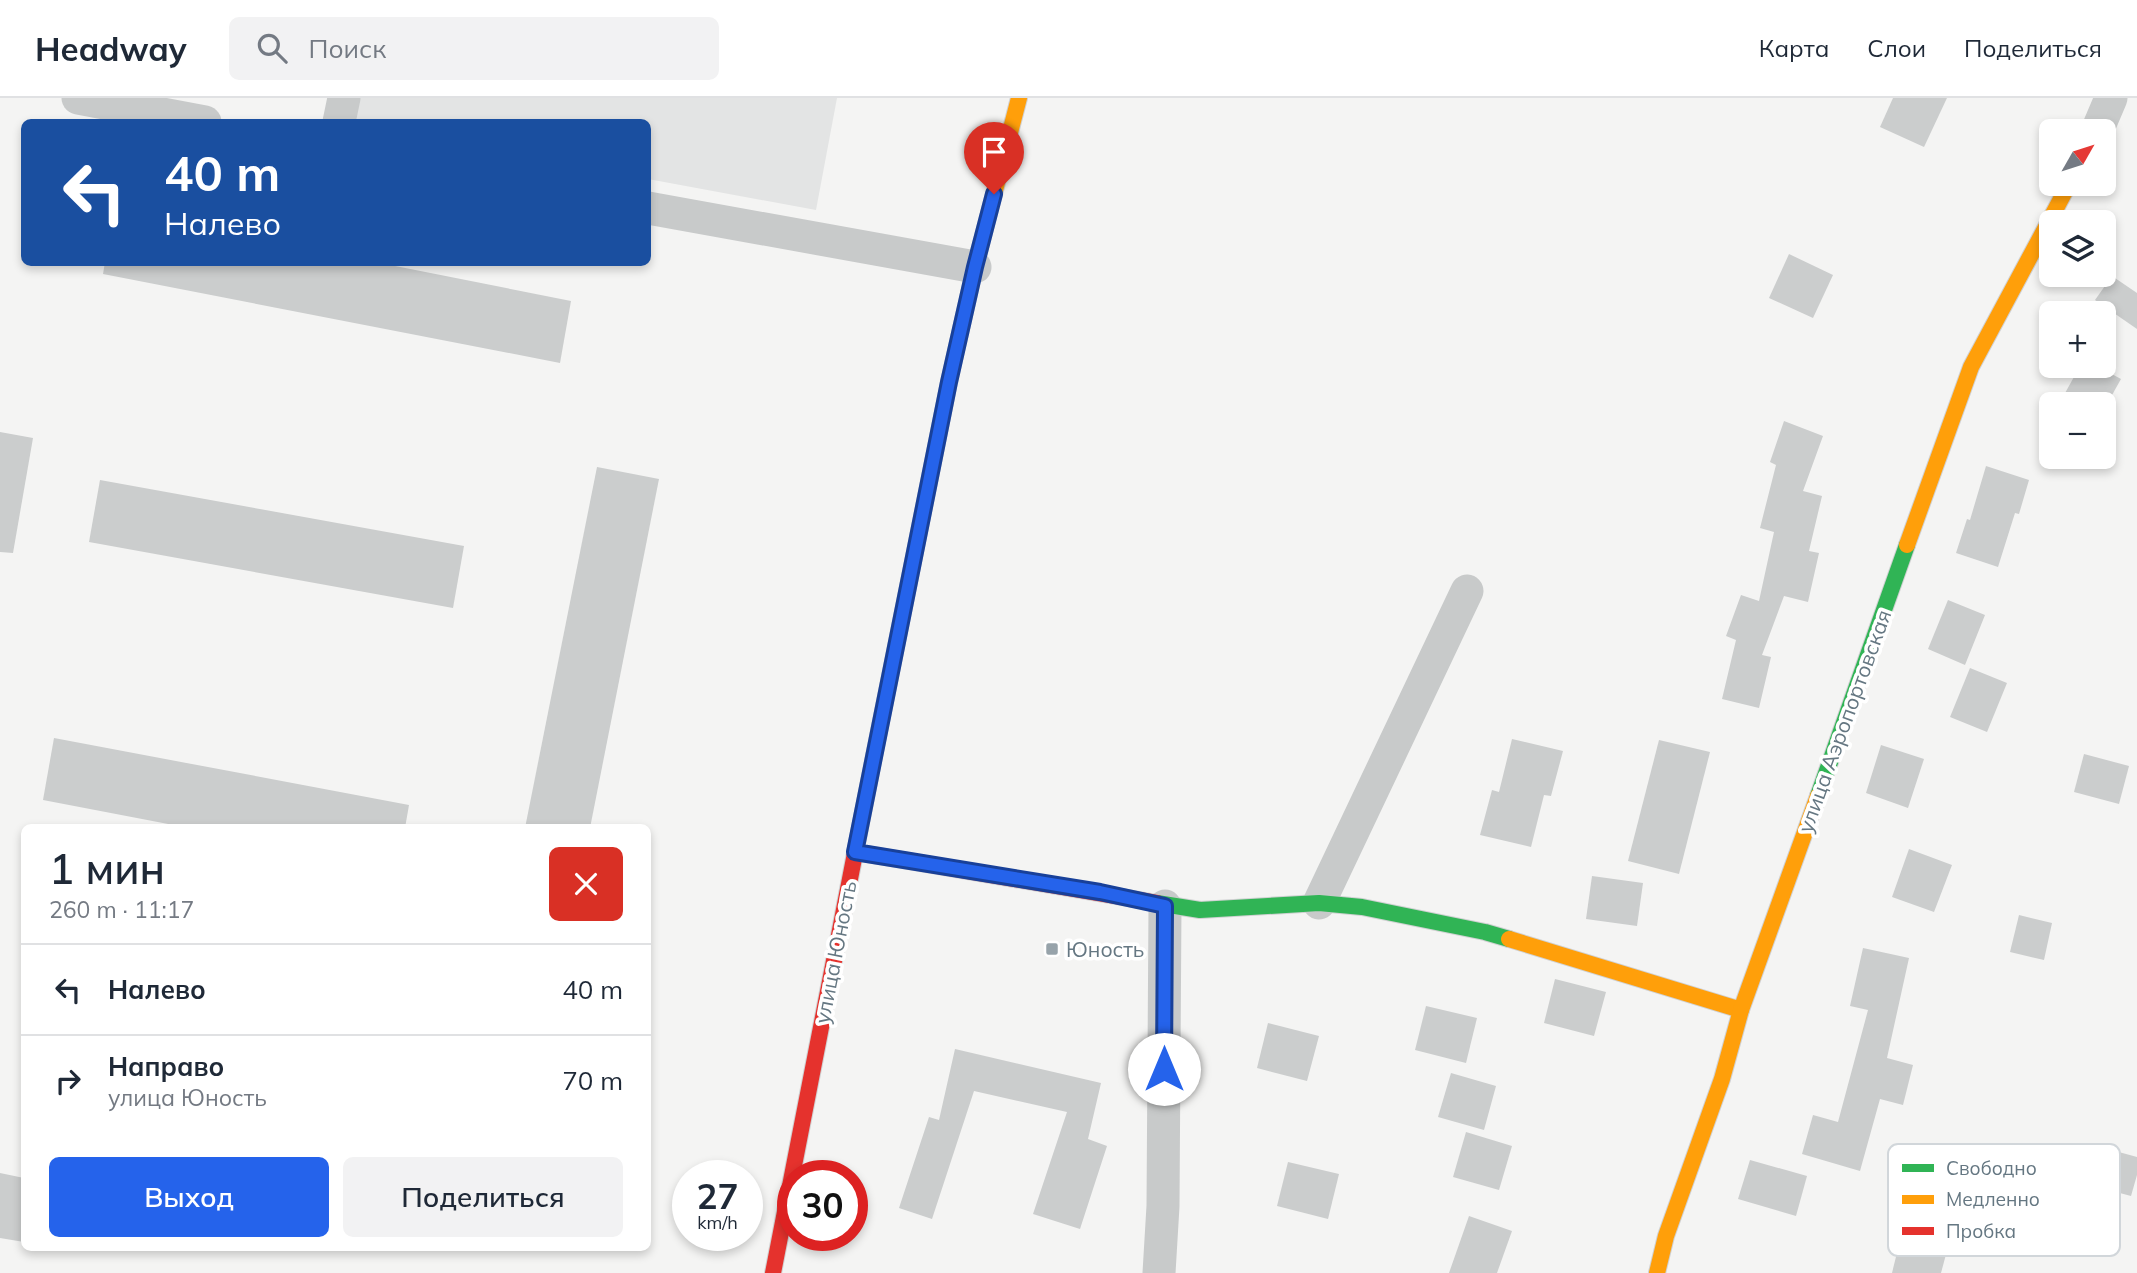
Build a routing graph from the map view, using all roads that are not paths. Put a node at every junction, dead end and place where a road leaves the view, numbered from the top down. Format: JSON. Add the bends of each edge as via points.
{"nodes":[{"id":1,"x":78,"y":98,"type":"edge"},
{"id":2,"x":344,"y":98,"type":"edge"},
{"id":3,"x":1019,"y":98,"type":"edge"},
{"id":4,"x":2111,"y":98,"type":"edge"},
{"id":5,"x":189,"y":119,"type":"edge"},
{"id":6,"x":340,"y":119,"type":"edge"},
{"id":7,"x":2102,"y":119,"type":"edge"},
{"id":8,"x":2063,"y":196,"type":"edge"},
{"id":9,"x":651,"y":209,"type":"edge"},
{"id":10,"x":975,"y":267,"type":"junction"},
{"id":11,"x":1468,"y":591,"type":"dead end"},
{"id":12,"x":855,"y":852,"type":"junction"},
{"id":13,"x":1319,"y":903,"type":"junction"},
{"id":14,"x":1165,"y":906,"type":"junction"},
{"id":15,"x":1741,"y":1010,"type":"junction"},
{"id":16,"x":773,"y":1273,"type":"edge"},
{"id":17,"x":1159,"y":1273,"type":"edge"},
{"id":18,"x":1657,"y":1273,"type":"edge"}],
"edges":[{"from":1,"to":5,"type":"street"},
{"from":2,"to":6,"type":"street"},
{"from":3,"to":10,"type":"street","name":"улица Юность"},
{"from":4,"to":7,"type":"street"},
{"from":8,"to":15,"type":"street","name":"улица Аэропортовская","via":[[1971,368]]},
{"from":9,"to":10,"type":"street"},
{"from":10,"to":12,"type":"street","name":"улица Юность"},
{"from":11,"to":13,"type":"street"},
{"from":12,"to":14,"type":"street"},
{"from":12,"to":16,"type":"street","name":"улица Юность"},
{"from":13,"to":14,"type":"street","via":[[1200,910]]},
{"from":13,"to":15,"type":"street","via":[[1485,932]]},
{"from":14,"to":17,"type":"street"},
{"from":15,"to":18,"type":"street","name":"улица Аэропортовская"}]}
